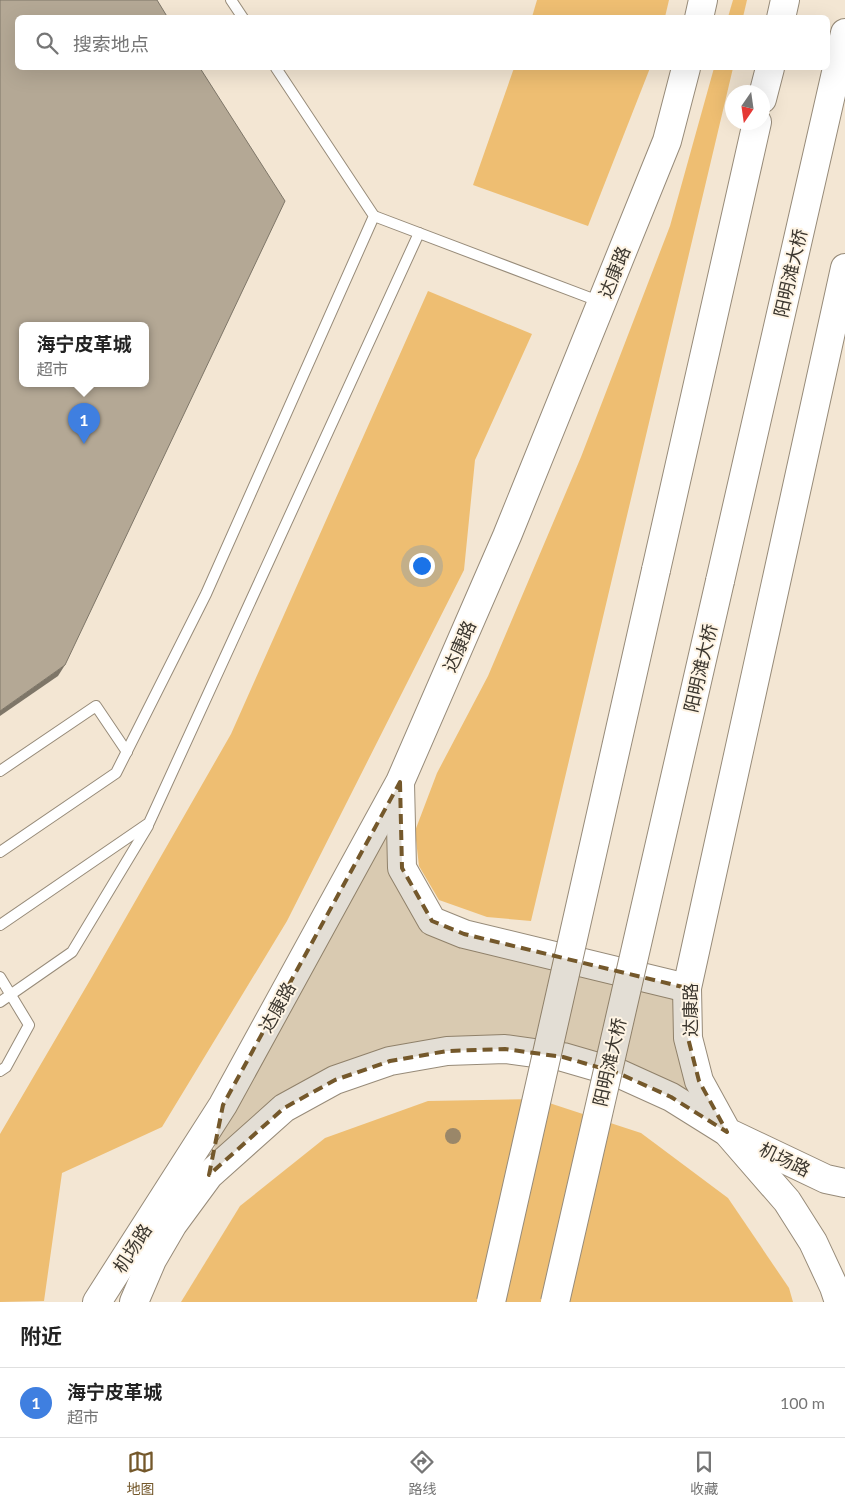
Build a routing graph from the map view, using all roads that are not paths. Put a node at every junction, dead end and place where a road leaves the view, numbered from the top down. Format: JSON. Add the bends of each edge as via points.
{"nodes":[{"id":1,"x":231,"y":0,"type":"edge"},
{"id":2,"x":703,"y":0,"type":"edge"},
{"id":3,"x":785,"y":0,"type":"edge"},
{"id":4,"x":241,"y":15,"type":"edge"},
{"id":5,"x":699,"y":15,"type":"edge"},
{"id":6,"x":782,"y":15,"type":"edge"},
{"id":7,"x":845,"y":33,"type":"edge"},
{"id":8,"x":277,"y":70,"type":"edge"},
{"id":9,"x":685,"y":70,"type":"edge"},
{"id":10,"x":769,"y":70,"type":"edge"},
{"id":11,"x":766,"y":85,"type":"edge"},
{"id":12,"x":755,"y":130,"type":"edge"},
{"id":13,"x":374,"y":216,"type":"junction"},
{"id":14,"x":419,"y":233,"type":"junction"},
{"id":15,"x":845,"y":268,"type":"edge"},
{"id":16,"x":602,"y":303,"type":"junction"},
{"id":17,"x":126,"y":752,"type":"junction"},
{"id":18,"x":0,"y":771,"type":"edge"},
{"id":19,"x":400,"y":782,"type":"junction"},
{"id":20,"x":150,"y":823,"type":"junction"},
{"id":21,"x":0,"y":852,"type":"edge"},
{"id":22,"x":0,"y":925,"type":"edge"},
{"id":23,"x":0,"y":978,"type":"edge"},
{"id":24,"x":687,"y":988,"type":"junction"},
{"id":25,"x":11,"y":994,"type":"junction"},
{"id":26,"x":0,"y":1002,"type":"edge"},
{"id":27,"x":0,"y":1071,"type":"edge"},
{"id":28,"x":223,"y":1105,"type":"junction"},
{"id":29,"x":727,"y":1132,"type":"junction"},
{"id":30,"x":209,"y":1176,"type":"junction"},
{"id":31,"x":845,"y":1183,"type":"edge"},
{"id":32,"x":167,"y":1194,"type":"joint"},
{"id":33,"x":133,"y":1300,"type":"edge"},
{"id":34,"x":97,"y":1302,"type":"edge"},
{"id":35,"x":491,"y":1302,"type":"edge"},
{"id":36,"x":555,"y":1302,"type":"edge"},
{"id":37,"x":839,"y":1302,"type":"edge"}],
"edges":[{"from":1,"to":4,"type":"lane"},
{"from":2,"to":5,"type":"highway"},
{"from":3,"to":6,"type":"highway"},
{"from":7,"to":36,"type":"highway","name":"阳明滩大桥","bridge":true},
{"from":8,"to":13,"type":"lane"},
{"from":9,"to":16,"type":"highway","name":"达康路","via":[[667,141]]},
{"from":10,"to":11,"type":"highway"},
{"from":12,"to":35,"type":"highway","bridge":true},
{"from":13,"to":14,"type":"lane"},
{"from":13,"to":17,"type":"lane","via":[[206,594]]},
{"from":14,"to":16,"type":"lane"},
{"from":14,"to":20,"type":"lane"},
{"from":15,"to":24,"type":"highway","name":"达康路"},
{"from":16,"to":19,"type":"highway","name":"达康路","via":[[507,536]]},
{"from":17,"to":18,"type":"lane","via":[[96,706]]},
{"from":17,"to":21,"type":"lane","via":[[116,773]]},
{"from":19,"to":24,"type":"highway","via":[[402,868],[432,921],[464,934]]},
{"from":19,"to":28,"type":"highway","name":"达康路"},
{"from":20,"to":22,"type":"lane"},
{"from":20,"to":25,"type":"lane","via":[[72,952]]},
{"from":23,"to":25,"type":"lane"},
{"from":24,"to":29,"type":"highway","name":"达康路","via":[[688,1038],[699,1081]]},
{"from":25,"to":26,"type":"lane"},
{"from":25,"to":27,"type":"lane","via":[[29,1025],[6,1067]]},
{"from":28,"to":30,"type":"highway"},
{"from":28,"to":32,"type":"highway","name":"达康路"},
{"from":29,"to":30,"type":"highway","via":[[671,1097],[618,1073],[572,1059],[505,1049],[447,1051],[390,1061],[335,1080],[284,1108]]},
{"from":29,"to":31,"type":"highway","name":"机场路","via":[[826,1179]]},
{"from":29,"to":37,"type":"highway","via":[[787,1201],[813,1242]]},
{"from":30,"to":33,"type":"highway","via":[[173,1224]]},
{"from":32,"to":34,"type":"highway","name":"机场路"}]}
